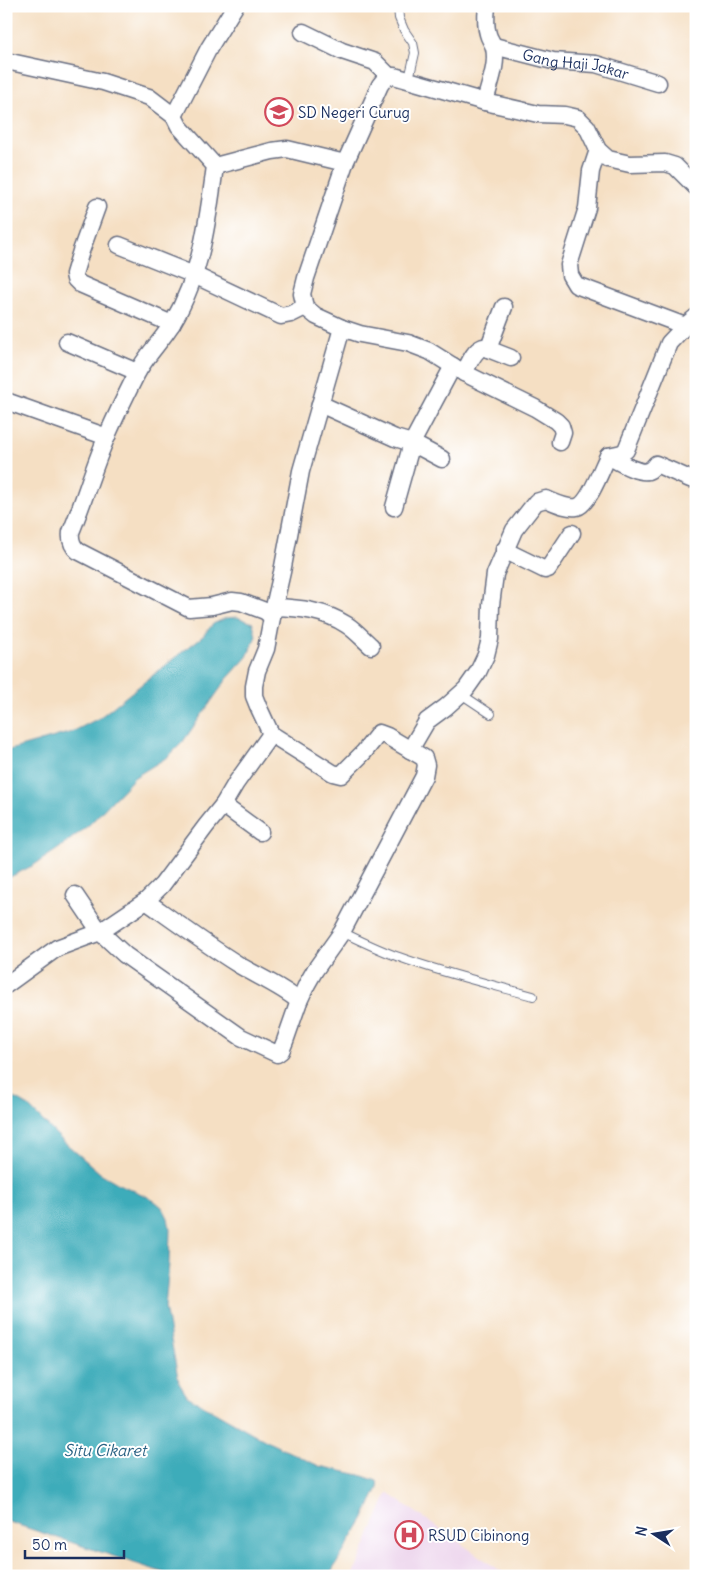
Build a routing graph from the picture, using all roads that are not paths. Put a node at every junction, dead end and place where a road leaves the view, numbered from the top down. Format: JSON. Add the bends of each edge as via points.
{"nodes":[{"id":1,"x":235,"y":6,"type":"edge"},
{"id":2,"x":398,"y":6,"type":"edge"},
{"id":3,"x":487,"y":6,"type":"edge"},
{"id":4,"x":303,"y":32,"type":"dead end"},
{"id":5,"x":494,"y":46,"type":"junction"},
{"id":6,"x":6,"y":61,"type":"edge"},
{"id":7,"x":389,"y":76,"type":"junction"},
{"id":8,"x":409,"y":79,"type":"junction"},
{"id":9,"x":658,"y":83,"type":"dead end"},
{"id":10,"x":485,"y":102,"type":"junction"},
{"id":11,"x":174,"y":116,"type":"junction"},
{"id":12,"x":598,"y":150,"type":"junction"},
{"id":13,"x":345,"y":163,"type":"junction"},
{"id":14,"x":215,"y":166,"type":"junction"},
{"id":15,"x":696,"y":187,"type":"edge"},
{"id":16,"x":98,"y":207,"type":"dead end"},
{"id":17,"x":119,"y":245,"type":"dead end"},
{"id":18,"x":194,"y":275,"type":"junction"},
{"id":19,"x":306,"y":307,"type":"junction"},
{"id":20,"x":504,"y":307,"type":"dead end"},
{"id":21,"x":690,"y":321,"type":"edge"},
{"id":22,"x":172,"y":324,"type":"junction"},
{"id":23,"x":342,"y":328,"type":"junction"},
{"id":24,"x":67,"y":342,"type":"dead end"},
{"id":25,"x":488,"y":349,"type":"junction"},
{"id":26,"x":511,"y":358,"type":"dead end"},
{"id":27,"x":459,"y":370,"type":"junction"},
{"id":28,"x":137,"y":372,"type":"junction"},
{"id":29,"x":6,"y":401,"type":"edge"},
{"id":30,"x":320,"y":404,"type":"junction"},
{"id":31,"x":106,"y":437,"type":"junction"},
{"id":32,"x":560,"y":442,"type":"dead end"},
{"id":33,"x":412,"y":444,"type":"junction"},
{"id":34,"x":608,"y":456,"type":"junction"},
{"id":35,"x":442,"y":459,"type":"dead end"},
{"id":36,"x":690,"y":479,"type":"dead end"},
{"id":37,"x":394,"y":507,"type":"dead end"},
{"id":38,"x":572,"y":533,"type":"dead end"},
{"id":39,"x":504,"y":550,"type":"junction"},
{"id":40,"x":273,"y":612,"type":"junction"},
{"id":41,"x":371,"y":646,"type":"dead end"},
{"id":42,"x":460,"y":694,"type":"junction"},
{"id":43,"x":491,"y":714,"type":"dead end"},
{"id":44,"x":271,"y":734,"type":"junction"},
{"id":45,"x":410,"y":750,"type":"junction"},
{"id":46,"x":223,"y":806,"type":"junction"},
{"id":47,"x":260,"y":832,"type":"dead end"},
{"id":48,"x":75,"y":896,"type":"dead end"},
{"id":49,"x":146,"y":901,"type":"junction"},
{"id":50,"x":100,"y":932,"type":"junction"},
{"id":51,"x":342,"y":932,"type":"junction"},
{"id":52,"x":6,"y":985,"type":"edge"},
{"id":53,"x":534,"y":996,"type":"dead end"},
{"id":54,"x":299,"y":1001,"type":"junction"}],
"edges":[{"from":1,"to":11,"type":"street"},
{"from":2,"to":8,"type":"lane","via":[[399,18],[415,53]]},
{"from":3,"to":5,"type":"street","via":[[486,26]]},
{"from":4,"to":7,"type":"street","via":[[342,51],[375,62]]},
{"from":5,"to":9,"type":"street","name":"Gang Haji Jakar","via":[[553,61],[596,64]]},
{"from":5,"to":10,"type":"street","via":[[494,69]]},
{"from":6,"to":11,"type":"street","via":[[134,91]]},
{"from":7,"to":8,"type":"street"},
{"from":7,"to":13,"type":"street","via":[[380,85]]},
{"from":8,"to":10,"type":"street"},
{"from":10,"to":12,"type":"street","via":[[538,114],[578,118],[587,127]]},
{"from":11,"to":14,"type":"street"},
{"from":12,"to":15,"type":"street","via":[[608,160],[617,162],[674,166]]},
{"from":12,"to":21,"type":"street","via":[[591,171],[587,208],[569,265],[570,275],[576,285]]},
{"from":13,"to":14,"type":"street","via":[[287,149]]},
{"from":13,"to":19,"type":"street","via":[[306,278],[302,294]]},
{"from":14,"to":18,"type":"street","via":[[208,218]]},
{"from":16,"to":22,"type":"street","via":[[81,251],[75,279]]},
{"from":17,"to":18,"type":"street"},
{"from":18,"to":19,"type":"street","via":[[281,316]]},
{"from":18,"to":22,"type":"street"},
{"from":19,"to":23,"type":"street","via":[[316,316]]},
{"from":20,"to":25,"type":"street"},
{"from":21,"to":34,"type":"street","via":[[669,343],[626,450]]},
{"from":22,"to":28,"type":"street"},
{"from":23,"to":27,"type":"street","via":[[408,343],[430,351]]},
{"from":23,"to":30,"type":"street"},
{"from":24,"to":28,"type":"street"},
{"from":25,"to":26,"type":"street"},
{"from":25,"to":27,"type":"street","via":[[479,349]]},
{"from":27,"to":32,"type":"street","via":[[556,421],[563,433]]},
{"from":27,"to":33,"type":"street"},
{"from":28,"to":31,"type":"street"},
{"from":29,"to":31,"type":"street"},
{"from":30,"to":33,"type":"street"},
{"from":30,"to":40,"type":"street","via":[[301,471]]},
{"from":31,"to":40,"type":"street","via":[[71,532],[73,547],[189,608],[232,601]]},
{"from":33,"to":35,"type":"street"},
{"from":33,"to":37,"type":"street"},
{"from":34,"to":36,"type":"street","via":[[640,471],[651,470],[656,464]]},
{"from":34,"to":39,"type":"street","via":[[585,502],[576,507],[546,499],[536,502],[514,530]]},
{"from":38,"to":39,"type":"street","via":[[545,570]]},
{"from":39,"to":42,"type":"street","via":[[494,574],[486,655],[478,672]]},
{"from":40,"to":41,"type":"street","via":[[301,608],[328,615],[349,626]]},
{"from":40,"to":44,"type":"street","via":[[254,686],[254,696]]},
{"from":42,"to":43,"type":"lane"},
{"from":42,"to":45,"type":"street","via":[[427,721]]},
{"from":44,"to":45,"type":"street","via":[[338,775],[357,760],[379,733]]},
{"from":44,"to":46,"type":"street"},
{"from":45,"to":51,"type":"street","via":[[424,758],[424,776]]},
{"from":46,"to":47,"type":"street"},
{"from":46,"to":49,"type":"street"},
{"from":48,"to":50,"type":"street"},
{"from":49,"to":50,"type":"street"},
{"from":49,"to":54,"type":"street","via":[[204,943]]},
{"from":50,"to":52,"type":"street","via":[[57,948]]},
{"from":50,"to":54,"type":"street","via":[[125,955],[241,1037],[271,1052],[277,1054],[281,1051]]},
{"from":51,"to":53,"type":"lane","via":[[398,957]]},
{"from":51,"to":54,"type":"street","via":[[315,970]]}]}
